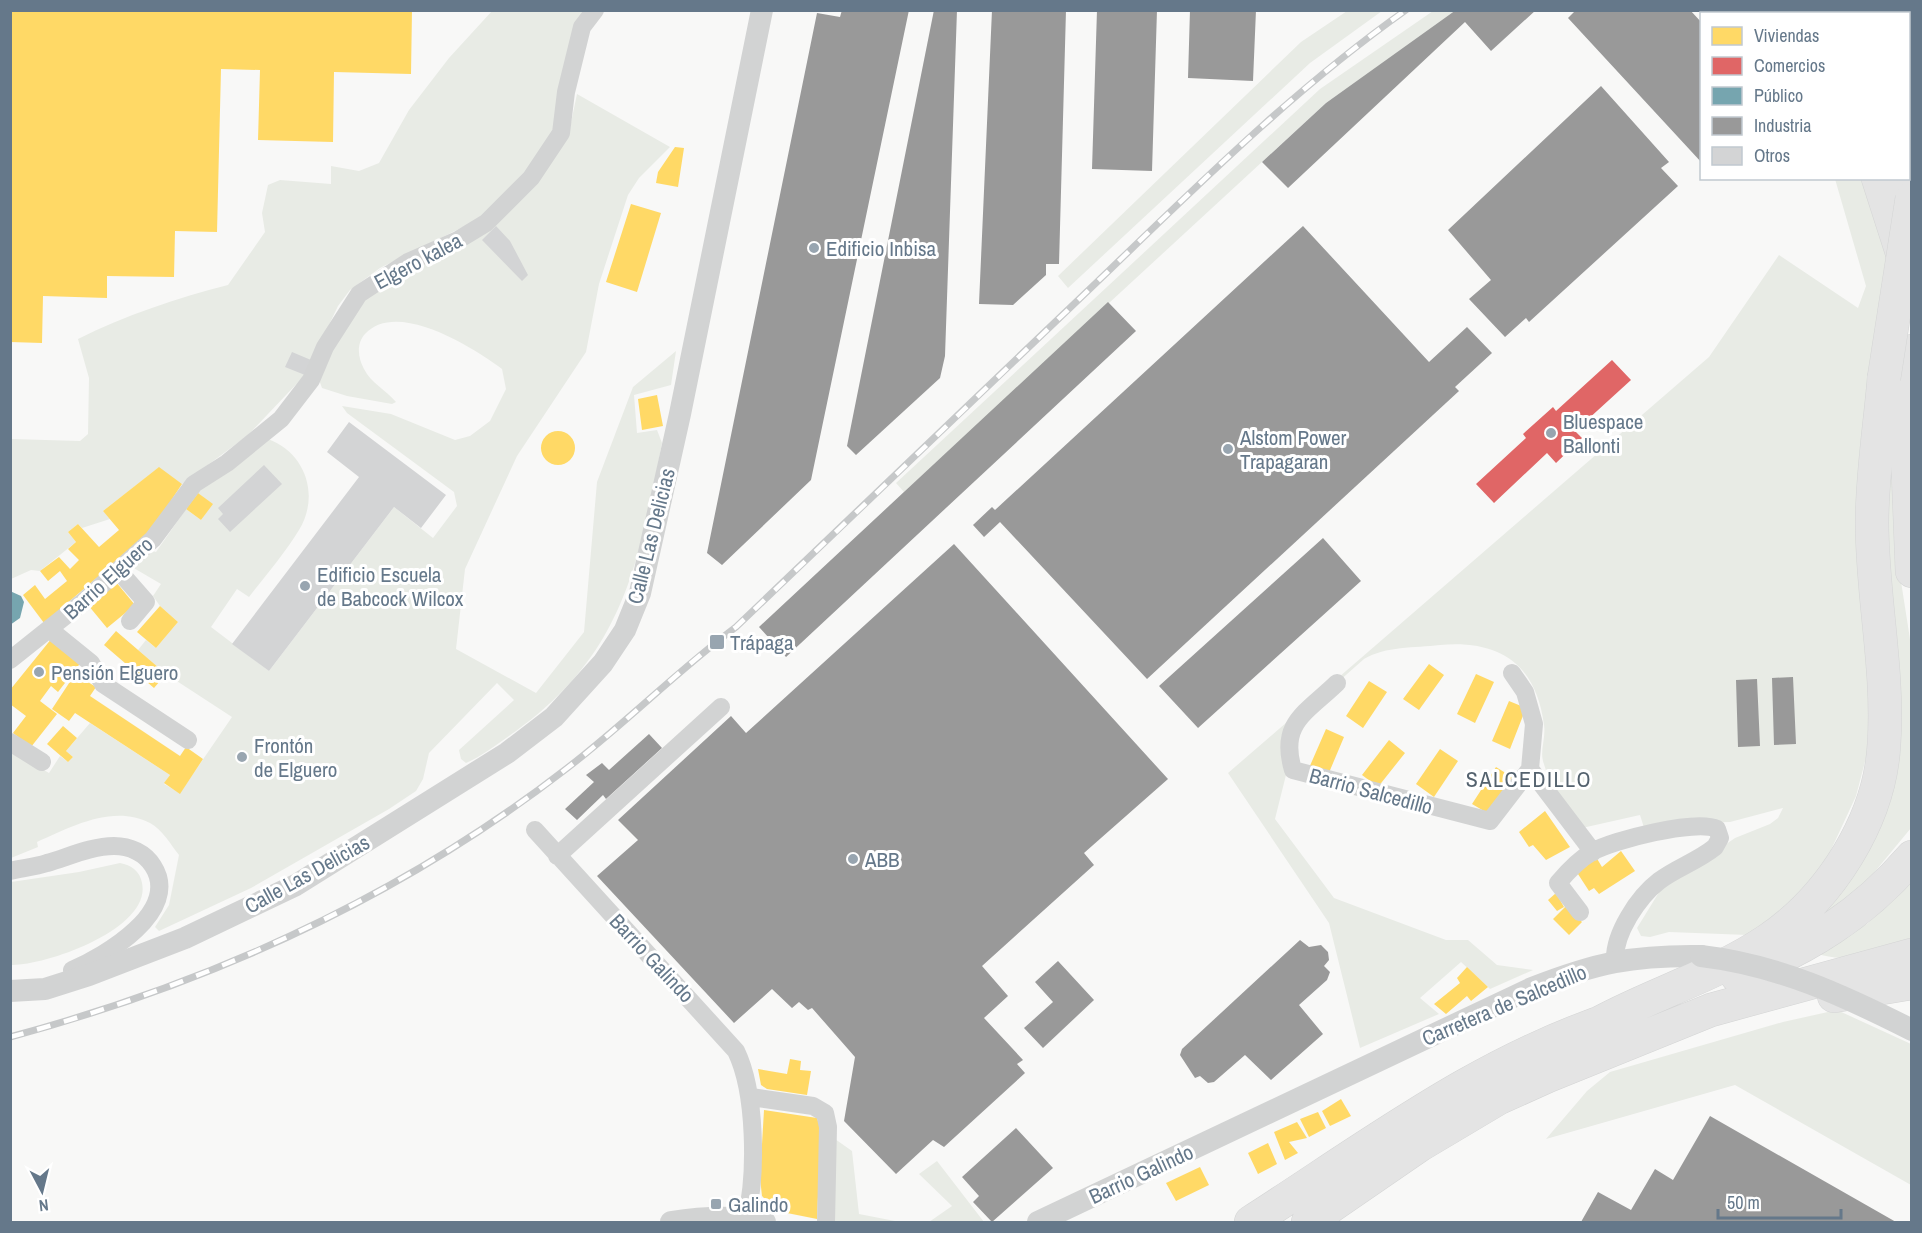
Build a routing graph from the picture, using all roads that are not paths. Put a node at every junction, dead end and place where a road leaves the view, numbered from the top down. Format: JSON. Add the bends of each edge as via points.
{"nodes":[{"id":1,"x":595,"y":10,"type":"edge"},
{"id":2,"x":762,"y":10,"type":"edge"},
{"id":3,"x":1910,"y":170,"type":"edge"},
{"id":4,"x":1879,"y":180,"type":"edge"},
{"id":5,"x":1911,"y":192,"type":"edge"},
{"id":6,"x":1911,"y":198,"type":"edge"},
{"id":7,"x":1911,"y":282,"type":"edge"},
{"id":8,"x":1902,"y":369,"type":"edge"},
{"id":9,"x":194,"y":484,"type":"joint"},
{"id":10,"x":118,"y":570,"type":"junction"},
{"id":11,"x":1911,"y":571,"type":"edge"},
{"id":12,"x":130,"y":621,"type":"dead end"},
{"id":13,"x":49,"y":629,"type":"junction"},
{"id":14,"x":10,"y":660,"type":"edge"},
{"id":15,"x":1512,"y":673,"type":"dead end"},
{"id":16,"x":1337,"y":683,"type":"dead end"},
{"id":17,"x":721,"y":707,"type":"dead end"},
{"id":18,"x":188,"y":740,"type":"dead end"},
{"id":19,"x":10,"y":742,"type":"edge"},
{"id":20,"x":42,"y":762,"type":"dead end"},
{"id":21,"x":1530,"y":769,"type":"junction"},
{"id":22,"x":535,"y":830,"type":"dead end"},
{"id":23,"x":1593,"y":852,"type":"junction"},
{"id":24,"x":557,"y":856,"type":"junction"},
{"id":25,"x":1911,"y":857,"type":"edge"},
{"id":26,"x":10,"y":871,"type":"edge"},
{"id":27,"x":1580,"y":912,"type":"dead end"},
{"id":28,"x":1911,"y":955,"type":"edge"},
{"id":29,"x":1615,"y":960,"type":"junction"},
{"id":30,"x":1911,"y":983,"type":"edge"},
{"id":31,"x":10,"y":989,"type":"edge"},
{"id":32,"x":1601,"y":1022,"type":"junction"},
{"id":33,"x":1911,"y":1030,"type":"edge"},
{"id":34,"x":1589,"y":1060,"type":"junction"},
{"id":35,"x":750,"y":1097,"type":"junction"},
{"id":36,"x":1211,"y":1140,"type":"joint"},
{"id":37,"x":759,"y":1221,"type":"edge"},
{"id":38,"x":671,"y":1222,"type":"edge"},
{"id":39,"x":826,"y":1222,"type":"edge"},
{"id":40,"x":1038,"y":1222,"type":"edge"},
{"id":41,"x":1251,"y":1222,"type":"edge"},
{"id":42,"x":1308,"y":1222,"type":"edge"}],
"edges":[{"from":1,"to":9,"type":"street","name":"Elgero kalea","via":[[582,27],[566,92],[561,133],[531,178],[486,223],[408,262],[359,294],[325,347],[311,380],[281,419]]},
{"from":2,"to":31,"type":"street","name":"Calle Las Delicias","via":[[640,593],[625,630],[603,663],[554,717],[507,753],[296,885],[185,938],[89,975],[45,988]]},
{"from":3,"to":5,"type":"highway"},
{"from":4,"to":7,"type":"highway"},
{"from":6,"to":8,"type":"highway","bridge":true},
{"from":8,"to":11,"type":"highway"},
{"from":8,"to":32,"type":"highway","via":[[1872,522],[1885,705],[1884,747],[1870,805],[1855,843],[1812,905],[1767,940],[1703,975]]},
{"from":9,"to":10,"type":"street","name":"Barrio Elguero","via":[[153,539]]},
{"from":10,"to":12,"type":"street","via":[[146,602]]},
{"from":10,"to":13,"type":"street","name":"Barrio Elguero"},
{"from":13,"to":14,"type":"street","name":"Barrio Elguero"},
{"from":13,"to":18,"type":"street","via":[[91,663],[103,684]]},
{"from":15,"to":21,"type":"street","via":[[1525,692],[1534,724]]},
{"from":16,"to":21,"type":"street","name":"Barrio Salcedillo","via":[[1290,729],[1287,749],[1293,770],[1490,821]]},
{"from":17,"to":24,"type":"street"},
{"from":19,"to":20,"type":"street"},
{"from":21,"to":23,"type":"street"},
{"from":22,"to":24,"type":"street","name":"Barrio Galindo"},
{"from":23,"to":27,"type":"street","via":[[1572,866],[1558,883]]},
{"from":23,"to":29,"type":"street","via":[[1683,828],[1708,826],[1719,833],[1718,842],[1708,853],[1658,881],[1616,939]]},
{"from":24,"to":35,"type":"street","name":"Barrio Galindo","via":[[726,1037],[746,1070]]},
{"from":25,"to":32,"type":"highway","via":[[1887,887],[1857,913],[1779,961]]},
{"from":26,"to":31,"type":"street","via":[[113,846],[132,849],[148,858],[159,886],[155,905],[146,920],[97,960],[60,976]]},
{"from":28,"to":34,"type":"highway","via":[[1711,1010]]},
{"from":29,"to":33,"type":"street","name":"Carretera de Salcedillo","bridge":true,"via":[[1701,956],[1755,964],[1823,987]]},
{"from":29,"to":36,"type":"street","name":"Carretera de Salcedillo","via":[[1532,988]]},
{"from":30,"to":34,"type":"highway","via":[[1801,1001]]},
{"from":32,"to":41,"type":"highway","via":[[1514,1057],[1457,1088]]},
{"from":34,"to":42,"type":"highway","via":[[1499,1098],[1420,1145]]},
{"from":35,"to":37,"type":"street","name":"Barrio Galindo","via":[[750,1198]]},
{"from":35,"to":39,"type":"street","via":[[813,1106],[825,1113]]},
{"from":36,"to":40,"type":"street","name":"Barrio Galindo"},
{"from":37,"to":38,"type":"street","name":"Barrio Galindo","via":[[700,1217]]}]}
